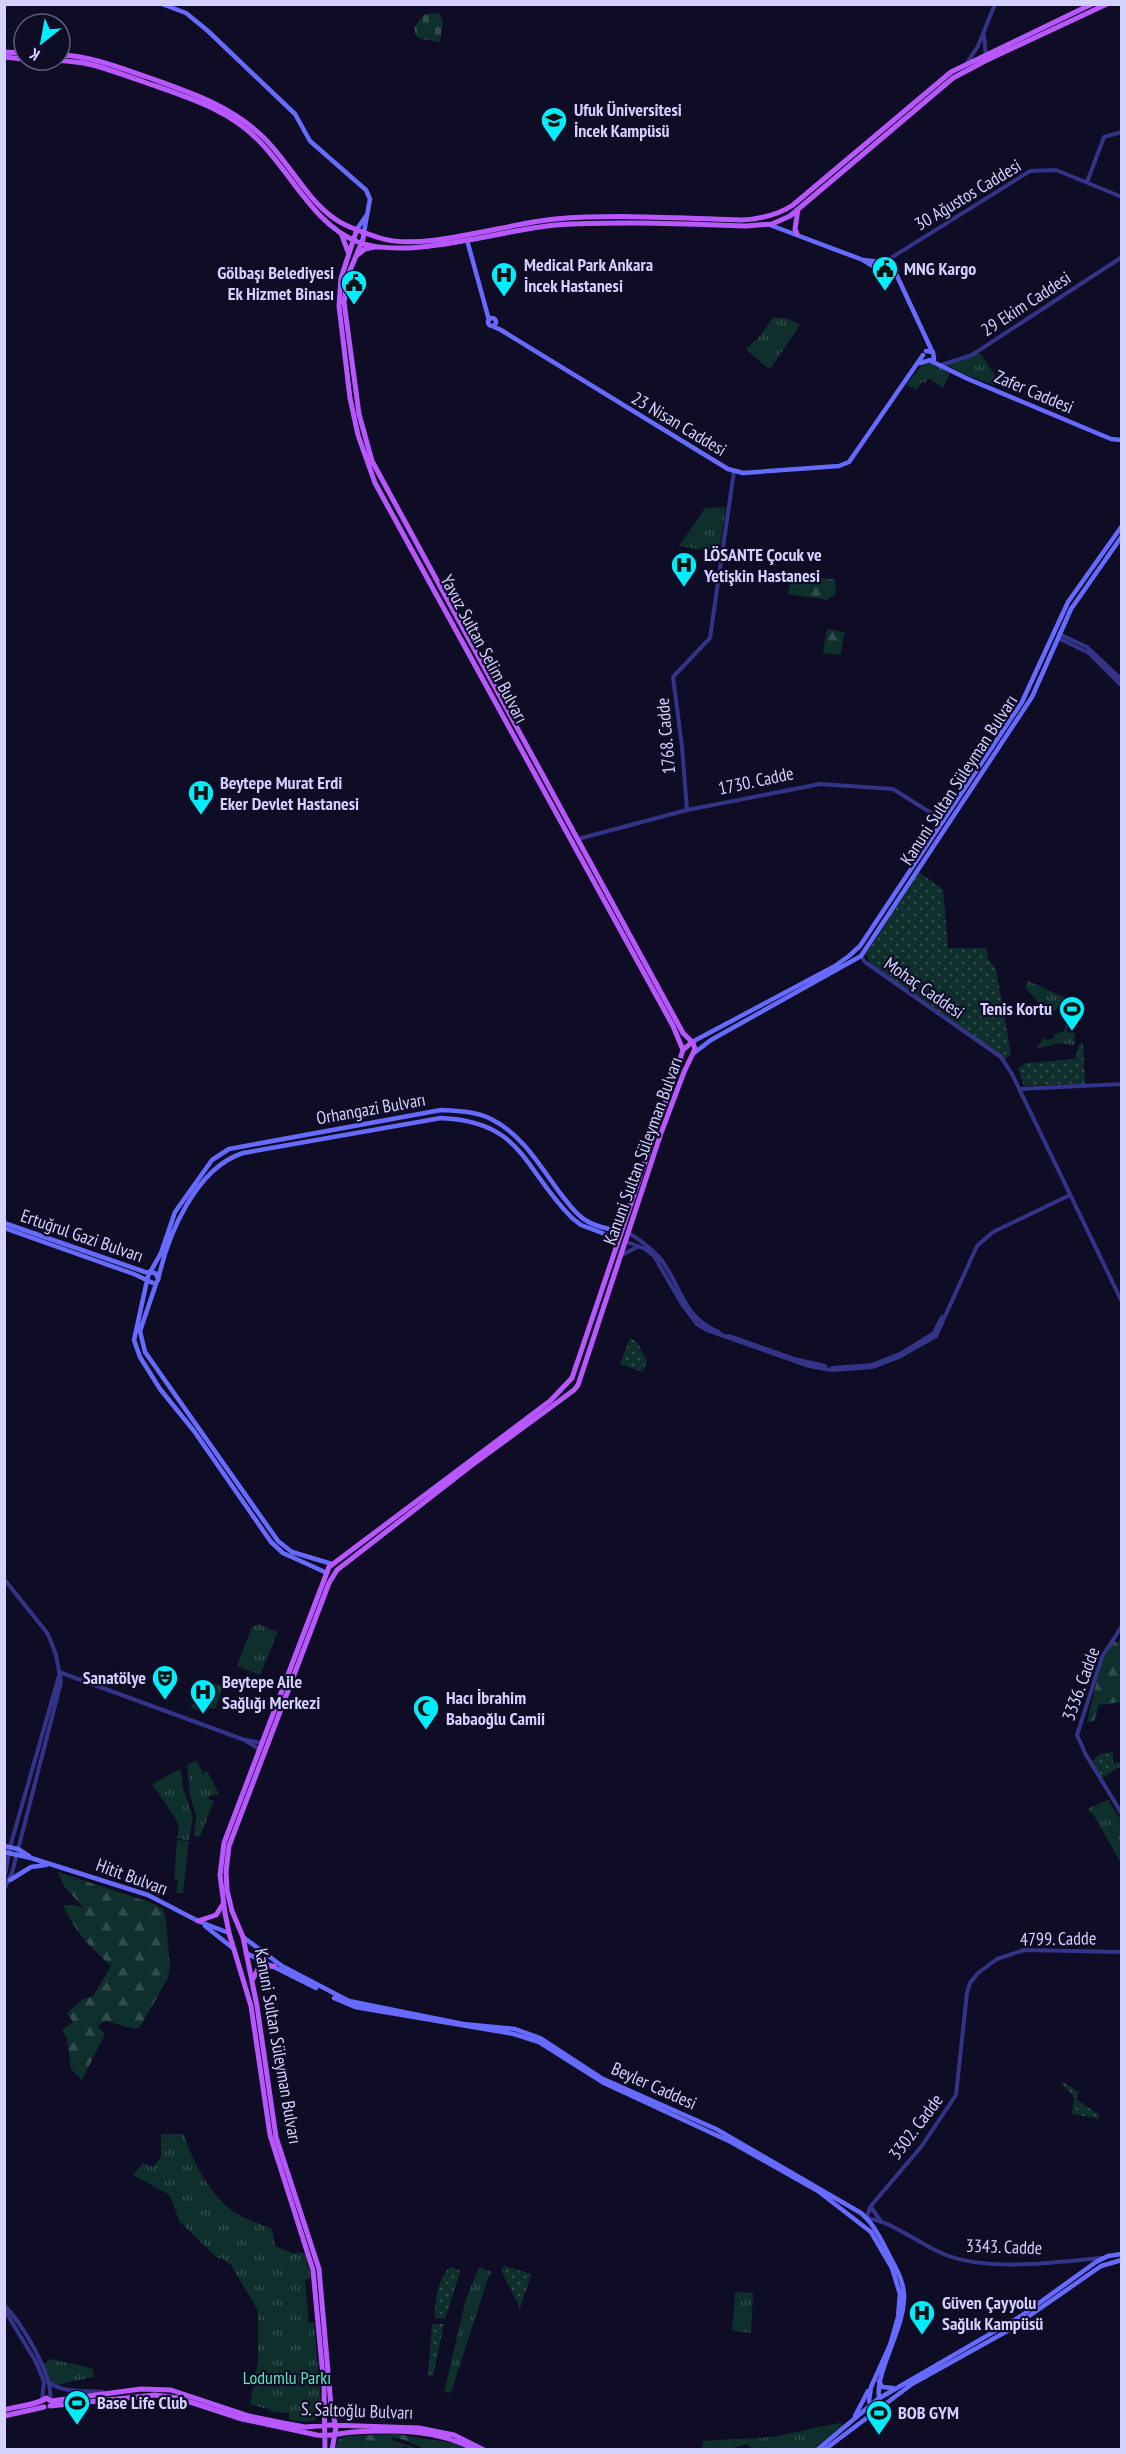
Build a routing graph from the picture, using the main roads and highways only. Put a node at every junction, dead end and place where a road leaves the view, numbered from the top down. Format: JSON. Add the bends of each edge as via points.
{"nodes":[{"id":1,"x":162,"y":4,"type":"edge"},
{"id":2,"x":1092,"y":4,"type":"edge"},
{"id":3,"x":1107,"y":4,"type":"edge"},
{"id":4,"x":72,"y":57,"type":"edge"},
{"id":5,"x":985,"y":57,"type":"junction"},
{"id":6,"x":72,"y":62,"type":"edge"},
{"id":7,"x":798,"y":209,"type":"junction"},
{"id":8,"x":771,"y":215,"type":"junction"},
{"id":9,"x":366,"y":216,"type":"junction"},
{"id":10,"x":780,"y":222,"type":"junction"},
{"id":11,"x":770,"y":225,"type":"junction"},
{"id":12,"x":357,"y":229,"type":"junction"},
{"id":13,"x":787,"y":230,"type":"junction"},
{"id":14,"x":340,"y":232,"type":"junction"},
{"id":15,"x":364,"y":232,"type":"junction"},
{"id":16,"x":797,"y":234,"type":"junction"},
{"id":17,"x":353,"y":240,"type":"junction"},
{"id":18,"x":467,"y":240,"type":"junction"},
{"id":19,"x":361,"y":243,"type":"junction"},
{"id":20,"x":377,"y":247,"type":"junction"},
{"id":21,"x":352,"y":256,"type":"junction"},
{"id":22,"x":862,"y":260,"type":"junction"},
{"id":23,"x":885,"y":261,"type":"junction"},
{"id":24,"x":892,"y":267,"type":"junction"},
{"id":25,"x":884,"y":272,"type":"junction"},
{"id":26,"x":899,"y":283,"type":"junction"},
{"id":27,"x":929,"y":355,"type":"junction"},
{"id":28,"x":1122,"y":440,"type":"edge"},
{"id":29,"x":387,"y":498,"type":"junction"},
{"id":30,"x":1122,"y":526,"type":"edge"},
{"id":31,"x":1122,"y":536,"type":"edge"},
{"id":32,"x":1056,"y":635,"type":"junction"},
{"id":33,"x":578,"y":839,"type":"junction"},
{"id":34,"x":571,"y":842,"type":"junction"},
{"id":35,"x":855,"y":952,"type":"junction"},
{"id":36,"x":859,"y":958,"type":"junction"},
{"id":37,"x":692,"y":1042,"type":"junction"},
{"id":38,"x":683,"y":1050,"type":"junction"},
{"id":39,"x":694,"y":1053,"type":"junction"},
{"id":40,"x":516,"y":1136,"type":"junction"},
{"id":41,"x":510,"y":1141,"type":"junction"},
{"id":42,"x":221,"y":1152,"type":"junction"},
{"id":43,"x":215,"y":1157,"type":"junction"},
{"id":44,"x":227,"y":1159,"type":"junction"},
{"id":45,"x":221,"y":1164,"type":"junction"},
{"id":46,"x":4,"y":1223,"type":"edge"},
{"id":47,"x":4,"y":1228,"type":"edge"},
{"id":48,"x":621,"y":1231,"type":"junction"},
{"id":49,"x":629,"y":1233,"type":"junction"},
{"id":50,"x":618,"y":1239,"type":"junction"},
{"id":51,"x":627,"y":1242,"type":"junction"},
{"id":52,"x":150,"y":1273,"type":"junction"},
{"id":53,"x":147,"y":1280,"type":"junction"},
{"id":54,"x":157,"y":1280,"type":"junction"},
{"id":55,"x":568,"y":1383,"type":"junction"},
{"id":56,"x":578,"y":1385,"type":"junction"},
{"id":57,"x":172,"y":1392,"type":"junction"},
{"id":58,"x":572,"y":1392,"type":"junction"},
{"id":59,"x":176,"y":1397,"type":"junction"},
{"id":60,"x":168,"y":1399,"type":"junction"},
{"id":61,"x":332,"y":1564,"type":"junction"},
{"id":62,"x":327,"y":1573,"type":"junction"},
{"id":63,"x":335,"y":1573,"type":"junction"},
{"id":64,"x":264,"y":1747,"type":"junction"},
{"id":65,"x":7,"y":1850,"type":"edge"},
{"id":66,"x":32,"y":1858,"type":"junction"},
{"id":67,"x":55,"y":1866,"type":"junction"},
{"id":68,"x":7,"y":1881,"type":"edge"},
{"id":69,"x":223,"y":1903,"type":"junction"},
{"id":70,"x":198,"y":1921,"type":"junction"},
{"id":71,"x":236,"y":1921,"type":"junction"},
{"id":72,"x":227,"y":1924,"type":"junction"},
{"id":73,"x":229,"y":1933,"type":"junction"},
{"id":74,"x":243,"y":1937,"type":"junction"},
{"id":75,"x":234,"y":1949,"type":"junction"},
{"id":76,"x":246,"y":1953,"type":"junction"},
{"id":77,"x":274,"y":1966,"type":"junction"},
{"id":78,"x":250,"y":1970,"type":"junction"},
{"id":79,"x":242,"y":1972,"type":"junction"},
{"id":80,"x":252,"y":1984,"type":"junction"},
{"id":81,"x":460,"y":2025,"type":"junction"},
{"id":82,"x":664,"y":2108,"type":"junction"},
{"id":83,"x":860,"y":2212,"type":"junction"},
{"id":84,"x":867,"y":2218,"type":"junction"},
{"id":85,"x":858,"y":2221,"type":"junction"},
{"id":86,"x":1122,"y":2254,"type":"edge"},
{"id":87,"x":1122,"y":2260,"type":"edge"},
{"id":88,"x":878,"y":2381,"type":"junction"},
{"id":89,"x":872,"y":2383,"type":"junction"},
{"id":90,"x":898,"y":2386,"type":"junction"},
{"id":91,"x":878,"y":2399,"type":"junction"},
{"id":92,"x":46,"y":2403,"type":"junction"},
{"id":93,"x":871,"y":2405,"type":"junction"},
{"id":94,"x":881,"y":2405,"type":"junction"},
{"id":95,"x":4,"y":2410,"type":"edge"},
{"id":96,"x":874,"y":2411,"type":"junction"},
{"id":97,"x":4,"y":2416,"type":"edge"},
{"id":98,"x":852,"y":2421,"type":"junction"},
{"id":99,"x":323,"y":2429,"type":"junction"},
{"id":100,"x":336,"y":2430,"type":"junction"},
{"id":101,"x":325,"y":2450,"type":"edge"},
{"id":102,"x":332,"y":2450,"type":"edge"},
{"id":103,"x":476,"y":2450,"type":"edge"},
{"id":104,"x":484,"y":2450,"type":"edge"},
{"id":105,"x":816,"y":2450,"type":"edge"},
{"id":106,"x":824,"y":2450,"type":"edge"}],
"edges":[{"from":1,"to":9,"type":"main road","via":[[186,13],[289,108],[310,141],[366,190],[370,200]]},
{"from":2,"to":5,"type":"main road"},
{"from":3,"to":5,"type":"main road"},
{"from":4,"to":12,"type":"main road","via":[[99,60],[220,105],[267,141],[330,215]]},
{"from":5,"to":7,"type":"main road","via":[[946,83]]},
{"from":5,"to":8,"type":"main road","via":[[967,63],[930,87],[793,205]]},
{"from":6,"to":14,"type":"main road","via":[[98,66],[199,102],[228,117],[261,142],[315,209]]},
{"from":7,"to":10,"type":"main road"},
{"from":7,"to":16,"type":"main road"},
{"from":8,"to":10,"type":"main road"},
{"from":8,"to":11,"type":"main road"},
{"from":8,"to":15,"type":"main road","via":[[741,220],[558,219],[412,241],[384,239]]},
{"from":9,"to":12,"type":"main road"},
{"from":9,"to":15,"type":"main road"},
{"from":10,"to":11,"type":"main road"},
{"from":10,"to":13,"type":"main road"},
{"from":11,"to":13,"type":"main road"},
{"from":11,"to":18,"type":"main road","via":[[566,225]]},
{"from":12,"to":15,"type":"main road"},
{"from":12,"to":17,"type":"main road","name":"Yavuz Sultan Selim Bulvarı"},
{"from":13,"to":16,"type":"main road"},
{"from":14,"to":17,"type":"main road"},
{"from":14,"to":21,"type":"main road"},
{"from":15,"to":19,"type":"main road","name":"Yavuz Sultan Selim Bulvarı"},
{"from":16,"to":22,"type":"main road"},
{"from":17,"to":19,"type":"main road"},
{"from":17,"to":21,"type":"main road","name":"Yavuz Sultan Selim Bulvarı"},
{"from":18,"to":20,"type":"main road"},
{"from":18,"to":27,"type":"main road","name":"23 Nisan Caddesi","via":[[493,322],[501,330],[734,471],[832,467],[849,462],[919,363]]},
{"from":19,"to":20,"type":"main road"},
{"from":19,"to":21,"type":"main road","name":"Yavuz Sultan Selim Bulvarı"},
{"from":20,"to":21,"type":"main road"},
{"from":21,"to":29,"type":"main road","name":"Yavuz Sultan Selim Bulvarı","via":[[345,311],[362,431]]},
{"from":22,"to":23,"type":"main road"},
{"from":22,"to":25,"type":"main road"},
{"from":23,"to":24,"type":"main road"},
{"from":23,"to":25,"type":"main road","via":[[880,266]]},
{"from":24,"to":25,"type":"main road"},
{"from":24,"to":26,"type":"main road"},
{"from":25,"to":26,"type":"main road"},
{"from":26,"to":27,"type":"main road","via":[[927,340]]},
{"from":27,"to":28,"type":"main road","name":"Zafer Caddesi","via":[[968,379],[1111,439]]},
{"from":29,"to":33,"type":"main road","name":"Yavuz Sultan Selim Bulvarı"},
{"from":29,"to":34,"type":"main road","name":"Yavuz Sultan Selim Bulvarı"},
{"from":30,"to":32,"type":"main road","name":"Kanuni Sultan Süleyman Bulvarı","via":[[1068,602]]},
{"from":31,"to":32,"type":"main road","name":"Kanuni Sultan Süleyman Bulvarı"},
{"from":32,"to":35,"type":"main road","name":"Kanuni Sultan Süleyman Bulvarı","via":[[1022,702]]},
{"from":32,"to":36,"type":"main road","name":"Kanuni Sultan Süleyman Bulvarı","via":[[1032,697]]},
{"from":33,"to":34,"type":"main road","name":"1730. Cadde"},
{"from":33,"to":37,"type":"main road","name":"Yavuz Sultan Selim Bulvarı","via":[[681,1030]]},
{"from":34,"to":38,"type":"main road","name":"Yavuz Sultan Selim Bulvarı"},
{"from":35,"to":36,"type":"main road","via":[[854,957]]},
{"from":35,"to":37,"type":"main road","name":"Kanuni Sultan Süleyman Bulvarı"},
{"from":36,"to":39,"type":"main road","name":"Kanuni Sultan Süleyman Bulvarı"},
{"from":37,"to":38,"type":"main road"},
{"from":37,"to":39,"type":"main road"},
{"from":38,"to":39,"type":"main road","via":[[687,1055]]},
{"from":38,"to":48,"type":"main road","name":"Kanuni Sultan Süleyman Bulvarı"},
{"from":39,"to":49,"type":"main road","name":"Kanuni Sultan Süleyman Bulvarı","via":[[661,1133]]},
{"from":40,"to":41,"type":"main road"},
{"from":40,"to":42,"type":"main road","name":"Orhangazi Bulvarı","via":[[489,1118],[441,1110]]},
{"from":40,"to":48,"type":"main road","name":"Orhangazi Bulvarı","via":[[577,1213],[590,1223]]},
{"from":41,"to":44,"type":"main road","name":"Orhangazi Bulvarı","via":[[486,1125],[441,1118]]},
{"from":41,"to":50,"type":"main road","name":"Orhangazi Bulvarı","via":[[572,1218],[580,1225]]},
{"from":42,"to":43,"type":"main road","name":"Orhangazi Bulvarı"},
{"from":42,"to":44,"type":"main road"},
{"from":43,"to":45,"type":"main road"},
{"from":43,"to":52,"type":"main road","name":"Orhangazi Bulvarı","via":[[176,1212]]},
{"from":44,"to":45,"type":"main road","name":"Orhangazi Bulvarı"},
{"from":45,"to":54,"type":"main road","name":"Orhangazi Bulvarı","via":[[180,1215]]},
{"from":46,"to":52,"type":"main road","name":"Ertuğrul Gazi Bulvarı"},
{"from":47,"to":53,"type":"main road","name":"Ertuğrul Gazi Bulvarı"},
{"from":48,"to":49,"type":"main road"},
{"from":48,"to":50,"type":"main road","name":"Kanuni Sultan Süleyman Bulvarı"},
{"from":49,"to":51,"type":"main road","name":"Kanuni Sultan Süleyman Bulvarı"},
{"from":50,"to":51,"type":"main road"},
{"from":50,"to":55,"type":"main road","name":"Kanuni Sultan Süleyman Bulvarı","via":[[578,1365]]},
{"from":51,"to":56,"type":"main road","name":"Kanuni Sultan Süleyman Bulvarı"},
{"from":52,"to":53,"type":"main road","name":"Orhangazi Bulvarı"},
{"from":52,"to":54,"type":"main road","via":[[156,1273]]},
{"from":53,"to":54,"type":"main road","via":[[151,1284]]},
{"from":53,"to":60,"type":"main road","name":"Orhangazi Bulvarı","via":[[134,1340],[140,1357]]},
{"from":54,"to":57,"type":"main road","name":"Orhangazi Bulvarı","via":[[140,1339]]},
{"from":55,"to":56,"type":"main road","via":[[573,1380]]},
{"from":55,"to":58,"type":"main road","via":[[567,1389]]},
{"from":55,"to":61,"type":"main road","name":"Kanuni Sultan Süleyman Bulvarı","via":[[550,1401]]},
{"from":56,"to":58,"type":"main road","name":"Kanuni Sultan Süleyman Bulvarı"},
{"from":57,"to":59,"type":"main road","name":"Orhangazi Bulvarı"},
{"from":57,"to":60,"type":"main road"},
{"from":58,"to":63,"type":"main road","name":"Kanuni Sultan Süleyman Bulvarı"},
{"from":59,"to":60,"type":"main road"},
{"from":59,"to":61,"type":"main road","name":"Orhangazi Bulvarı","via":[[278,1542],[292,1552]]},
{"from":60,"to":62,"type":"main road","name":"Orhangazi Bulvarı","via":[[271,1542],[283,1553]]},
{"from":61,"to":62,"type":"main road","name":"Kanuni Sultan Süleyman Bulvarı"},
{"from":61,"to":63,"type":"main road"},
{"from":62,"to":63,"type":"main road"},
{"from":62,"to":64,"type":"main road","name":"Kanuni Sultan Süleyman Bulvarı"},
{"from":63,"to":64,"type":"main road","name":"Kanuni Sultan Süleyman Bulvarı"},
{"from":64,"to":69,"type":"main road","name":"Kanuni Sultan Süleyman Bulvarı","via":[[224,1844],[220,1875]]},
{"from":64,"to":71,"type":"main road","name":"Kanuni Sultan Süleyman Bulvarı","via":[[228,1851],[227,1890]]},
{"from":65,"to":66,"type":"main road"},
{"from":65,"to":66,"type":"main road","via":[[18,1849]]},
{"from":66,"to":67,"type":"main road","name":"Hitit Bulvarı"},
{"from":67,"to":68,"type":"main road","via":[[31,1867]]},
{"from":67,"to":70,"type":"main road","name":"Hitit Bulvarı","via":[[152,1897]]},
{"from":69,"to":70,"type":"main road","via":[[216,1915]]},
{"from":69,"to":72,"type":"main road","name":"Kanuni Sultan Süleyman Bulvarı"},
{"from":70,"to":73,"type":"main road","name":"Hitit Bulvarı"},
{"from":70,"to":75,"type":"main road","name":"Hitit Bulvarı"},
{"from":71,"to":72,"type":"main road","via":[[233,1926]]},
{"from":71,"to":74,"type":"main road","name":"Kanuni Sultan Süleyman Bulvarı"},
{"from":72,"to":73,"type":"main road","name":"Kanuni Sultan Süleyman Bulvarı"},
{"from":73,"to":74,"type":"main road"},
{"from":73,"to":75,"type":"main road","name":"Kanuni Sultan Süleyman Bulvarı"},
{"from":74,"to":76,"type":"main road","name":"Kanuni Sultan Süleyman Bulvarı"},
{"from":74,"to":81,"type":"main road","name":"Beyler Caddesi","via":[[274,1961],[344,2000]]},
{"from":75,"to":76,"type":"main road"},
{"from":75,"to":79,"type":"main road","name":"Kanuni Sultan Süleyman Bulvarı"},
{"from":76,"to":77,"type":"main road","name":"Beyler Caddesi"},
{"from":76,"to":78,"type":"main road","name":"Kanuni Sultan Süleyman Bulvarı"},
{"from":77,"to":80,"type":"main road","via":[[259,1967]]},
{"from":77,"to":81,"type":"main road","name":"Beyler Caddesi","via":[[348,2005]]},
{"from":78,"to":79,"type":"main road","via":[[245,1967]]},
{"from":78,"to":80,"type":"main road","name":"Kanuni Sultan Süleyman Bulvarı"},
{"from":79,"to":99,"type":"main road","name":"Kanuni Sultan Süleyman Bulvarı","via":[[251,2006],[270,2135],[313,2270],[325,2405]]},
{"from":80,"to":100,"type":"main road","name":"Kanuni Sultan Süleyman Bulvarı","via":[[276,2137],[319,2269]]},
{"from":81,"to":82,"type":"main road","name":"Beyler Caddesi","via":[[533,2039],[602,2082]]},
{"from":82,"to":83,"type":"main road","name":"Beyler Caddesi","via":[[716,2129]]},
{"from":82,"to":85,"type":"main road","name":"Beyler Caddesi","via":[[818,2191]]},
{"from":83,"to":84,"type":"main road","name":"Beyler Caddesi"},
{"from":83,"to":85,"type":"main road"},
{"from":84,"to":85,"type":"main road"},
{"from":84,"to":88,"type":"main road","name":"Beyler Caddesi","via":[[895,2267],[904,2294],[896,2336]]},
{"from":85,"to":89,"type":"main road","name":"Beyler Caddesi","via":[[879,2242],[900,2294],[890,2345]]},
{"from":86,"to":90,"type":"main road","via":[[1105,2257],[1021,2316]]},
{"from":87,"to":94,"type":"main road","via":[[1098,2267],[1035,2314]]},
{"from":88,"to":90,"type":"main road","via":[[885,2389]]},
{"from":88,"to":91,"type":"main road","name":"Beyler Caddesi"},
{"from":89,"to":93,"type":"main road","name":"Beyler Caddesi"},
{"from":89,"to":98,"type":"main road"},
{"from":90,"to":91,"type":"main road"},
{"from":91,"to":93,"type":"main road"},
{"from":91,"to":94,"type":"main road"},
{"from":92,"to":95,"type":"main road","name":"S. Saltoğlu Bulvarı"},
{"from":92,"to":97,"type":"main road","name":"S. Saltoğlu Bulvarı"},
{"from":92,"to":99,"type":"main road","name":"S. Saltoğlu Bulvarı","via":[[170,2396],[242,2419]]},
{"from":92,"to":99,"type":"main road","name":"S. Saltoğlu Bulvarı","via":[[141,2389],[171,2390],[249,2416]]},
{"from":93,"to":96,"type":"main road"},
{"from":93,"to":98,"type":"main road"},
{"from":94,"to":96,"type":"main road"},
{"from":96,"to":106,"type":"main road"},
{"from":98,"to":105,"type":"main road"},
{"from":99,"to":100,"type":"main road","name":"S. Saltoğlu Bulvarı"},
{"from":99,"to":100,"type":"main road","name":"S. Saltoğlu Bulvarı"},
{"from":99,"to":101,"type":"main road","name":"Kanuni Sultan Süleyman Bulvarı"},
{"from":100,"to":102,"type":"main road"},
{"from":100,"to":103,"type":"main road","name":"S. Saltoğlu Bulvarı","via":[[411,2432],[452,2439]]},
{"from":100,"to":104,"type":"main road","name":"S. Saltoğlu Bulvarı","via":[[402,2427],[436,2431]]}]}
